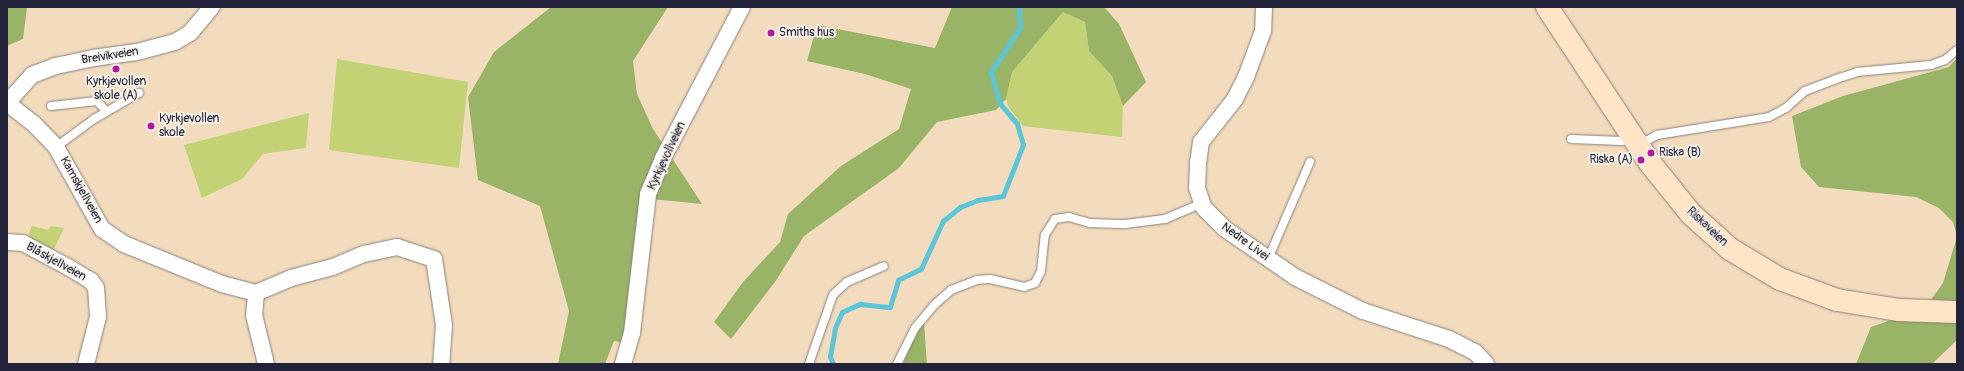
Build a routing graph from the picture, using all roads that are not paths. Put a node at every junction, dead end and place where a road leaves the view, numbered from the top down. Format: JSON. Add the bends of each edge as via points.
{"nodes":[{"id":1,"x":212,"y":7,"type":"edge"},
{"id":2,"x":742,"y":7,"type":"edge"},
{"id":3,"x":1264,"y":7,"type":"edge"},
{"id":4,"x":1547,"y":7,"type":"edge"},
{"id":5,"x":1957,"y":50,"type":"edge"},
{"id":6,"x":139,"y":93,"type":"dead end"},
{"id":7,"x":7,"y":103,"type":"edge"},
{"id":8,"x":50,"y":106,"type":"dead end"},
{"id":9,"x":106,"y":111,"type":"junction"},
{"id":10,"x":1571,"y":139,"type":"dead end"},
{"id":11,"x":1635,"y":141,"type":"junction"},
{"id":12,"x":56,"y":147,"type":"junction"},
{"id":13,"x":1310,"y":162,"type":"dead end"},
{"id":14,"x":1201,"y":204,"type":"junction"},
{"id":15,"x":7,"y":242,"type":"edge"},
{"id":16,"x":1268,"y":259,"type":"junction"},
{"id":17,"x":884,"y":266,"type":"dead end"},
{"id":18,"x":256,"y":293,"type":"junction"},
{"id":19,"x":1957,"y":312,"type":"edge"},
{"id":20,"x":86,"y":364,"type":"edge"},
{"id":21,"x":266,"y":364,"type":"edge"},
{"id":22,"x":441,"y":364,"type":"edge"},
{"id":23,"x":623,"y":364,"type":"edge"},
{"id":24,"x":808,"y":364,"type":"edge"},
{"id":25,"x":897,"y":364,"type":"edge"},
{"id":26,"x":1486,"y":364,"type":"edge"}],
"edges":[{"from":1,"to":7,"type":"street","name":"Breivikveien","via":[[190,33],[175,42],[137,52],[56,66],[32,76]]},
{"from":2,"to":23,"type":"street","name":"Kyrkjevollveien","via":[[663,158],[648,194],[632,333]]},
{"from":3,"to":14,"type":"street","name":"Nedre Livei","via":[[1264,31],[1246,77],[1235,98],[1202,142],[1197,188]]},
{"from":4,"to":11,"type":"main road","name":"Riskaveien"},
{"from":5,"to":11,"type":"lane","via":[[1945,60],[1931,65],[1857,72],[1836,79],[1805,91],[1786,108],[1769,117],[1657,135]]},
{"from":6,"to":9,"type":"lane"},
{"from":7,"to":12,"type":"street","name":"Kamskjellveien","via":[[35,125]]},
{"from":8,"to":9,"type":"lane","via":[[97,101]]},
{"from":9,"to":12,"type":"lane"},
{"from":10,"to":11,"type":"lane"},
{"from":11,"to":19,"type":"main road","name":"Riskaveien","via":[[1678,200],[1703,226],[1730,249],[1780,279],[1816,294],[1858,305],[1899,310]]},
{"from":12,"to":18,"type":"street","name":"Kamskjellveien","via":[[102,229],[124,244],[146,254],[185,267],[222,284]]},
{"from":13,"to":16,"type":"lane"},
{"from":14,"to":16,"type":"street","name":"Nedre Livei","via":[[1215,220]]},
{"from":14,"to":25,"type":"lane","via":[[1165,219],[1133,224],[1098,224],[1069,218],[1055,219],[1048,227],[1041,271],[1035,283],[1024,287],[990,279],[977,280],[951,290],[934,305],[915,328]]},
{"from":15,"to":20,"type":"street","name":"Blåskjellveien","via":[[23,243],[91,281],[96,288],[98,317]]},
{"from":16,"to":26,"type":"street","name":"Nedre Livei","via":[[1295,277],[1363,311],[1450,338],[1475,352]]},
{"from":17,"to":24,"type":"lane","via":[[847,282],[833,295]]},
{"from":18,"to":21,"type":"street","via":[[254,315]]},
{"from":18,"to":22,"type":"street","via":[[291,278],[333,267],[364,254],[397,247],[434,259],[444,325]]}]}
